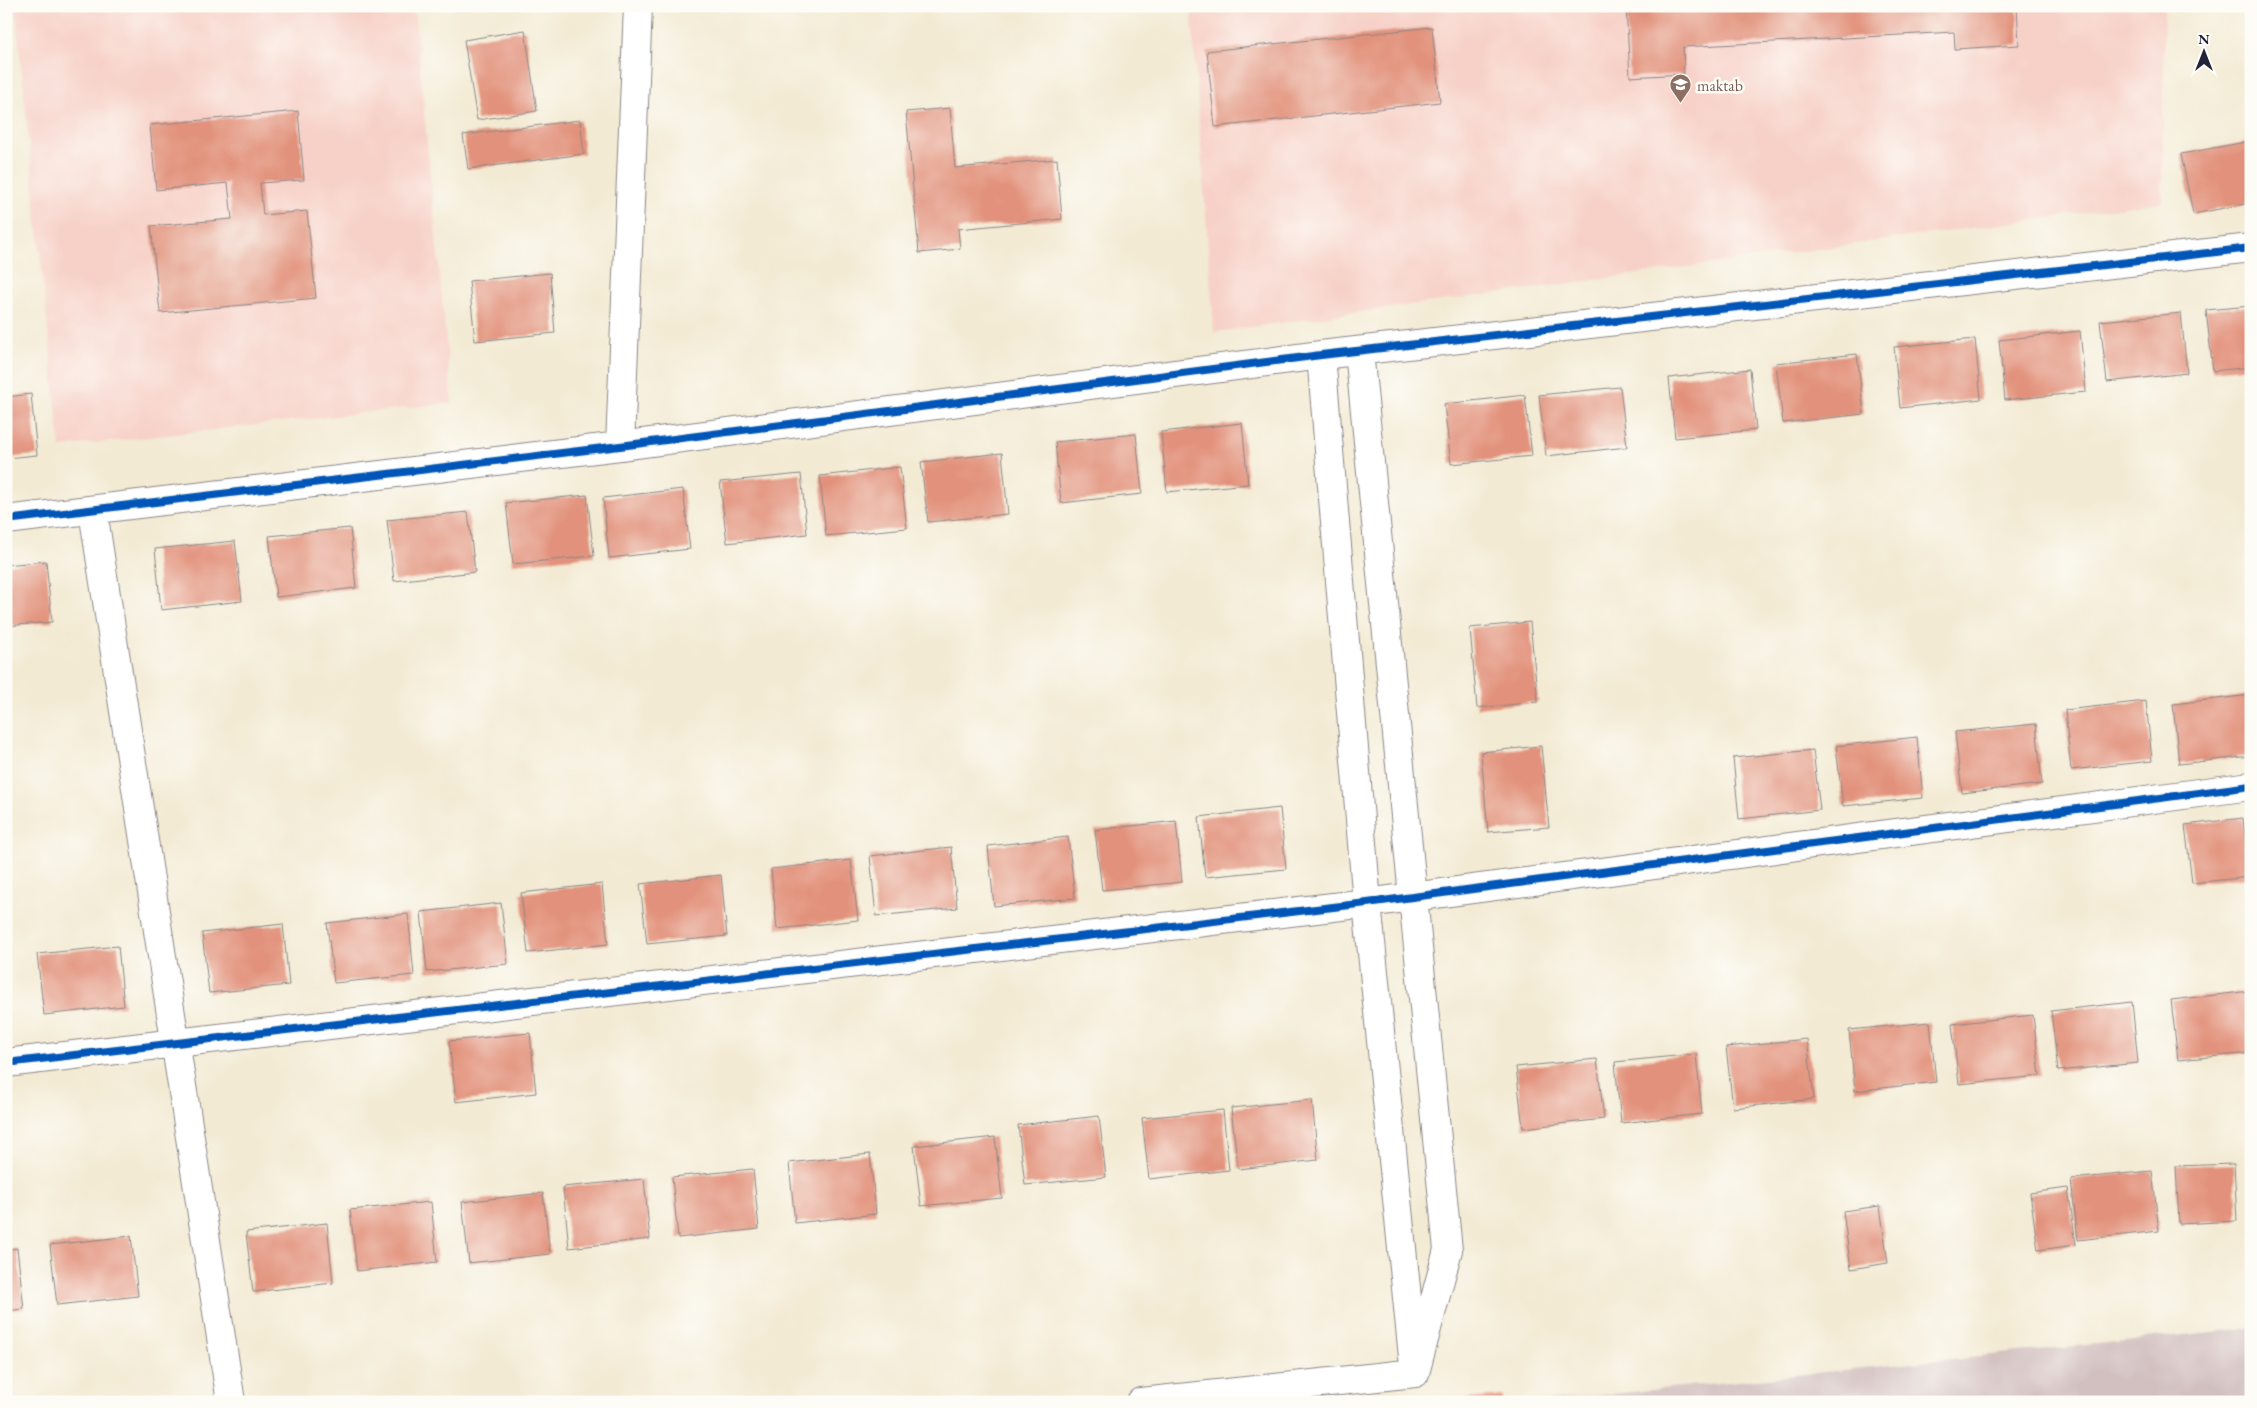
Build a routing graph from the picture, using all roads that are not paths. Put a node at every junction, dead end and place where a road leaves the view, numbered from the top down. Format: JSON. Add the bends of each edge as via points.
{"nodes":[{"id":1,"x":638,"y":6,"type":"edge"},
{"id":2,"x":2251,"y":248,"type":"edge"},
{"id":3,"x":1359,"y":351,"type":"junction"},
{"id":4,"x":1321,"y":355,"type":"junction"},
{"id":5,"x":620,"y":446,"type":"junction"},
{"id":6,"x":93,"y":511,"type":"junction"},
{"id":7,"x":6,"y":520,"type":"edge"},
{"id":8,"x":2251,"y":786,"type":"edge"},
{"id":9,"x":1414,"y":896,"type":"junction"},
{"id":10,"x":1367,"y":903,"type":"junction"},
{"id":11,"x":177,"y":1044,"type":"junction"},
{"id":12,"x":6,"y":1063,"type":"edge"},
{"id":13,"x":1415,"y":1374,"type":"junction"},
{"id":14,"x":231,"y":1402,"type":"edge"},
{"id":15,"x":1141,"y":1402,"type":"edge"}],
"edges":[{"from":1,"to":5,"type":"street"},
{"from":2,"to":3,"type":"street"},
{"from":3,"to":4,"type":"street"},
{"from":3,"to":9,"type":"street"},
{"from":4,"to":5,"type":"street"},
{"from":4,"to":10,"type":"street"},
{"from":5,"to":6,"type":"street"},
{"from":6,"to":7,"type":"street"},
{"from":6,"to":11,"type":"street"},
{"from":8,"to":9,"type":"street"},
{"from":9,"to":10,"type":"street"},
{"from":9,"to":13,"type":"street","via":[[1448,1250]]},
{"from":10,"to":11,"type":"street"},
{"from":10,"to":13,"type":"street"},
{"from":11,"to":12,"type":"street"},
{"from":11,"to":14,"type":"street"},
{"from":13,"to":15,"type":"street"}]}
